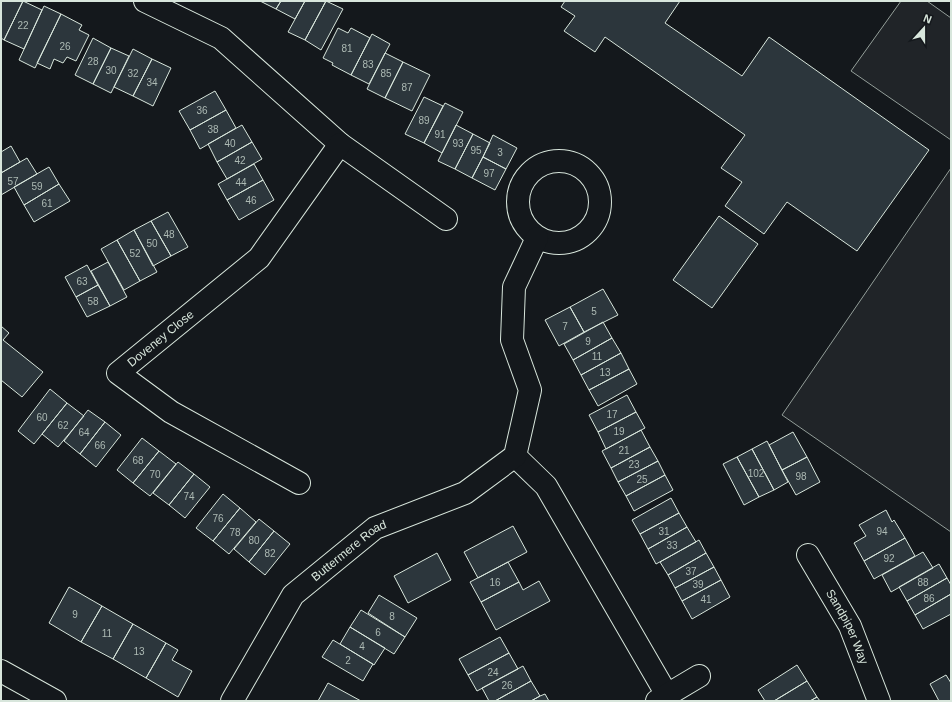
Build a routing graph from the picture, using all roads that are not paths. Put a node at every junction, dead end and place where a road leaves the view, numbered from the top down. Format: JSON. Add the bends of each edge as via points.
{"nodes":[{"id":1,"x":145,"y":1,"type":"edge"},
{"id":2,"x":340,"y":144,"type":"junction"},
{"id":3,"x":446,"y":219,"type":"dead end"},
{"id":4,"x":536,"y":238,"type":"dead end"},
{"id":5,"x":515,"y":456,"type":"junction"},
{"id":6,"x":299,"y":483,"type":"dead end"},
{"id":7,"x":808,"y":555,"type":"dead end"},
{"id":8,"x":1,"y":670,"type":"edge"},
{"id":9,"x":699,"y":676,"type":"dead end"},
{"id":10,"x":662,"y":698,"type":"edge"},
{"id":11,"x":55,"y":701,"type":"edge"},
{"id":12,"x":232,"y":701,"type":"edge"},
{"id":13,"x":879,"y":701,"type":"edge"}],
"edges":[{"from":1,"to":2,"type":"street","via":[[221,38]]},
{"from":2,"to":3,"type":"street"},
{"from":2,"to":6,"type":"street","name":"Doveney Close","via":[[259,258],[118,373],[171,412]]},
{"from":4,"to":5,"type":"street","via":[[514,288],[512,340],[530,390]]},
{"from":5,"to":10,"type":"street","via":[[546,486]]},
{"from":5,"to":12,"type":"street","name":"Buttermere Road","via":[[465,493],[375,528],[293,595]]},
{"from":7,"to":13,"type":"street","name":"Sandpiper Way","via":[[850,626]]},
{"from":8,"to":11,"type":"street"},
{"from":9,"to":10,"type":"street"}]}
